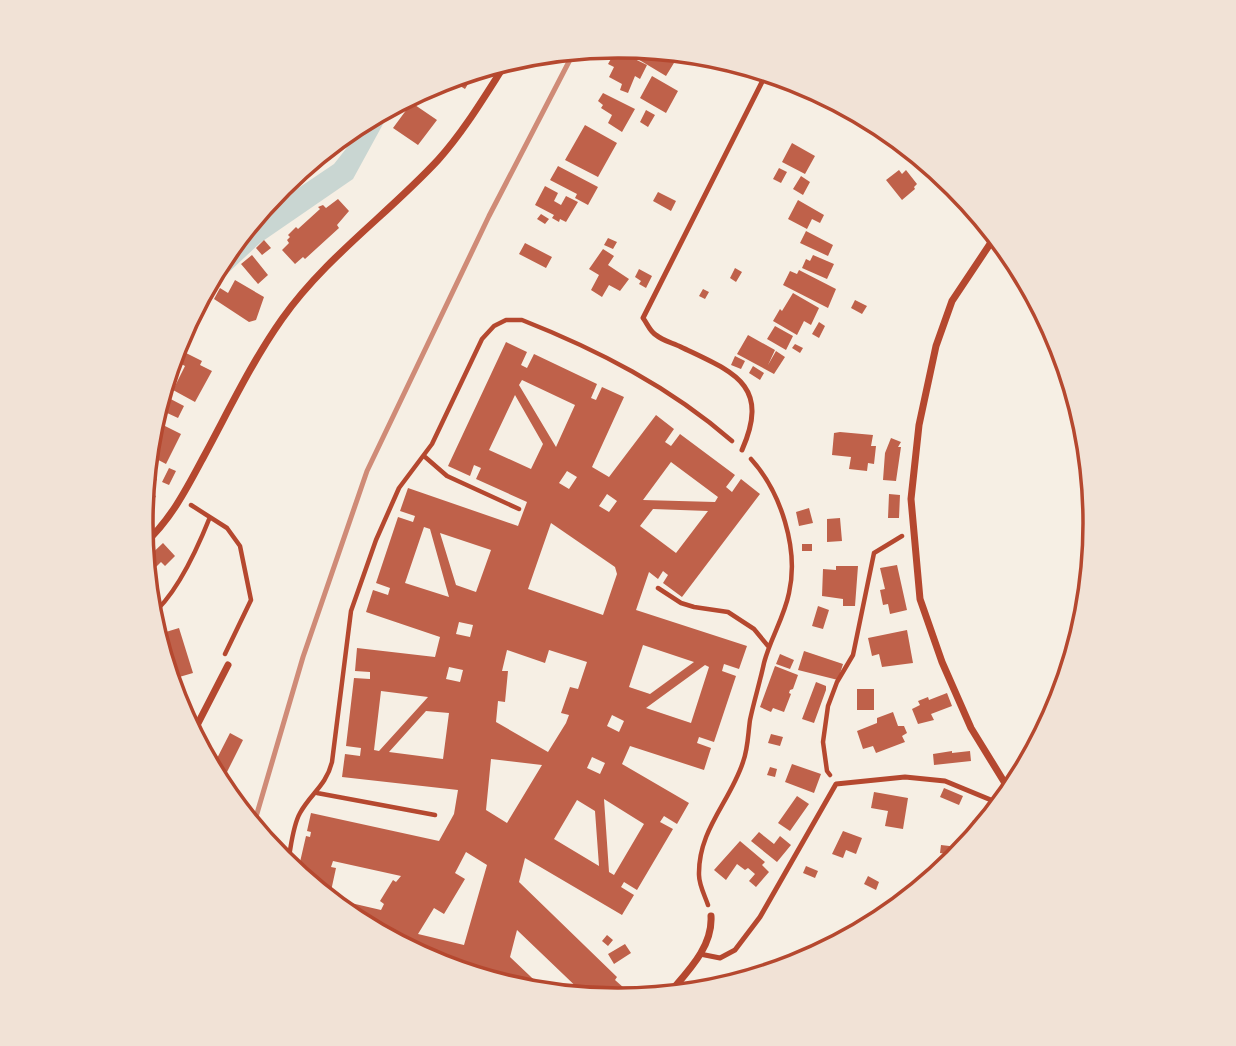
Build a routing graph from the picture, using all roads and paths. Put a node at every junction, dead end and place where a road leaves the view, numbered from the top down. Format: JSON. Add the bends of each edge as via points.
{"nodes":[{"id":1,"x":499,"y":74,"type":"edge"},
{"id":2,"x":763,"y":81,"type":"edge"},
{"id":3,"x":990,"y":244,"type":"edge"},
{"id":4,"x":742,"y":450,"type":"junction"},
{"id":5,"x":424,"y":457,"type":"junction"},
{"id":6,"x":181,"y":499,"type":"junction"},
{"id":7,"x":519,"y":509,"type":"dead end"},
{"id":8,"x":210,"y":517,"type":"junction"},
{"id":9,"x":913,"y":529,"type":"junction"},
{"id":10,"x":153,"y":535,"type":"edge"},
{"id":11,"x":658,"y":588,"type":"dead end"},
{"id":12,"x":160,"y":605,"type":"edge"},
{"id":13,"x":768,"y":646,"type":"junction"},
{"id":14,"x":228,"y":665,"type":"joint"},
{"id":15,"x":198,"y":723,"type":"edge"},
{"id":16,"x":1004,"y":782,"type":"edge"},
{"id":17,"x":836,"y":784,"type":"junction"},
{"id":18,"x":317,"y":793,"type":"junction"},
{"id":19,"x":991,"y":800,"type":"edge"},
{"id":20,"x":435,"y":815,"type":"dead end"},
{"id":21,"x":290,"y":853,"type":"edge"},
{"id":22,"x":711,"y":916,"type":"joint"},
{"id":23,"x":700,"y":954,"type":"junction"},
{"id":24,"x":676,"y":984,"type":"edge"}],
"edges":[{"from":1,"to":6,"type":"street","via":[[438,159],[321,272],[282,319]]},
{"from":2,"to":4,"type":"lane","via":[[643,317],[654,335],[726,368],[746,386],[753,407]]},
{"from":3,"to":9,"type":"street","via":[[951,301],[936,345],[919,425],[911,499]]},
{"from":4,"to":5,"type":"path","via":[[666,390],[617,362],[522,320],[506,320],[482,339]]},
{"from":4,"to":13,"type":"path","via":[[760,470],[775,498],[786,527],[791,563],[790,592]]},
{"from":5,"to":7,"type":"path","via":[[447,476]]},
{"from":5,"to":18,"type":"path","via":[[398,488],[351,611],[332,762]]},
{"from":6,"to":8,"type":"path"},
{"from":6,"to":10,"type":"street"},
{"from":8,"to":12,"type":"path","via":[[201,540]]},
{"from":8,"to":14,"type":"path","via":[[227,528],[240,546],[251,600],[225,653]]},
{"from":9,"to":16,"type":"street","via":[[920,599],[942,662],[971,728]]},
{"from":9,"to":17,"type":"path","via":[[874,554],[853,655],[828,706],[823,743],[827,771]]},
{"from":11,"to":13,"type":"path","via":[[687,605],[728,612],[754,629]]},
{"from":13,"to":22,"type":"path","via":[[744,761],[702,845],[699,877]]},
{"from":14,"to":15,"type":"street"},
{"from":17,"to":19,"type":"lane","via":[[905,777],[945,781]]},
{"from":17,"to":23,"type":"lane","via":[[760,917],[735,950],[719,958]]},
{"from":18,"to":20,"type":"path"},
{"from":18,"to":21,"type":"path","via":[[298,816]]},
{"from":22,"to":23,"type":"street","via":[[710,934]]},
{"from":23,"to":24,"type":"street"}]}
